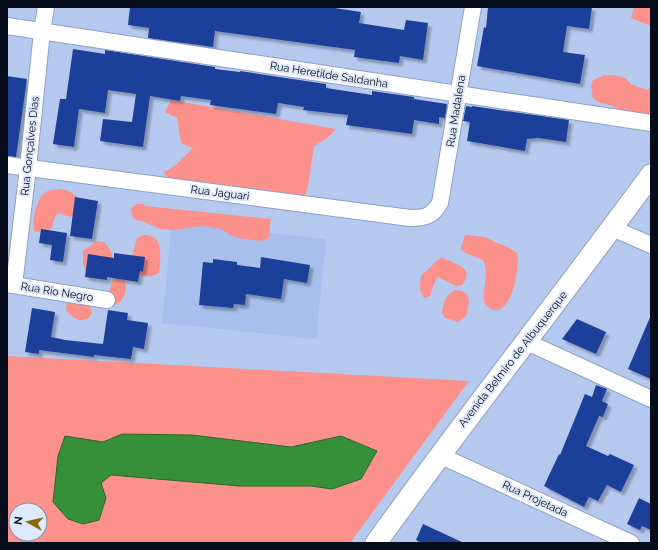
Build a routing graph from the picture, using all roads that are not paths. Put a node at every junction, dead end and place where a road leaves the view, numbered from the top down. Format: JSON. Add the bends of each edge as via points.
{"nodes":[{"id":1,"x":46,"y":7,"type":"edge"},
{"id":2,"x":473,"y":7,"type":"edge"},
{"id":3,"x":7,"y":26,"type":"edge"},
{"id":4,"x":42,"y":31,"type":"junction"},
{"id":5,"x":458,"y":94,"type":"junction"},
{"id":6,"x":651,"y":123,"type":"edge"},
{"id":7,"x":7,"y":165,"type":"edge"},
{"id":8,"x":28,"y":168,"type":"junction"},
{"id":9,"x":651,"y":175,"type":"edge"},
{"id":10,"x":433,"y":214,"type":"joint"},
{"id":11,"x":612,"y":228,"type":"junction"},
{"id":12,"x":651,"y":245,"type":"edge"},
{"id":13,"x":10,"y":285,"type":"edge"},
{"id":14,"x":107,"y":300,"type":"dead end"},
{"id":15,"x":527,"y":342,"type":"junction"},
{"id":16,"x":651,"y":399,"type":"edge"},
{"id":17,"x":439,"y":455,"type":"junction"},
{"id":18,"x":376,"y":543,"type":"edge"},
{"id":19,"x":631,"y":543,"type":"edge"}],
"edges":[{"from":1,"to":4,"type":"street","name":"Rua Gonçalves Dias"},
{"from":2,"to":5,"type":"street","name":"Rua Madalena"},
{"from":3,"to":4,"type":"street","name":"Rua Heretilde Saldanha"},
{"from":4,"to":5,"type":"street","name":"Rua Heretilde Saldanha"},
{"from":4,"to":8,"type":"street","name":"Rua Gonçalves Dias"},
{"from":5,"to":6,"type":"street","name":"Rua Heretilde Saldanha"},
{"from":5,"to":10,"type":"street","name":"Rua Madalena","via":[[440,203]]},
{"from":7,"to":8,"type":"street","name":"Rua Jaguari"},
{"from":8,"to":10,"type":"street","name":"Rua Jaguari","via":[[410,218],[422,218]]},
{"from":8,"to":13,"type":"street","name":"Rua Gonçalves Dias"},
{"from":9,"to":11,"type":"main road","name":"Avenida Belmiro de Albuquerque"},
{"from":11,"to":12,"type":"street"},
{"from":11,"to":15,"type":"main road","name":"Avenida Belmiro de Albuquerque"},
{"from":13,"to":14,"type":"street","name":"Rua Rio Negro"},
{"from":15,"to":16,"type":"street"},
{"from":15,"to":17,"type":"main road","name":"Avenida Belmiro de Albuquerque"},
{"from":17,"to":18,"type":"main road","name":"Avenida Belmiro de Albuquerque"},
{"from":17,"to":19,"type":"street","name":"Rua Projetada"}]}
